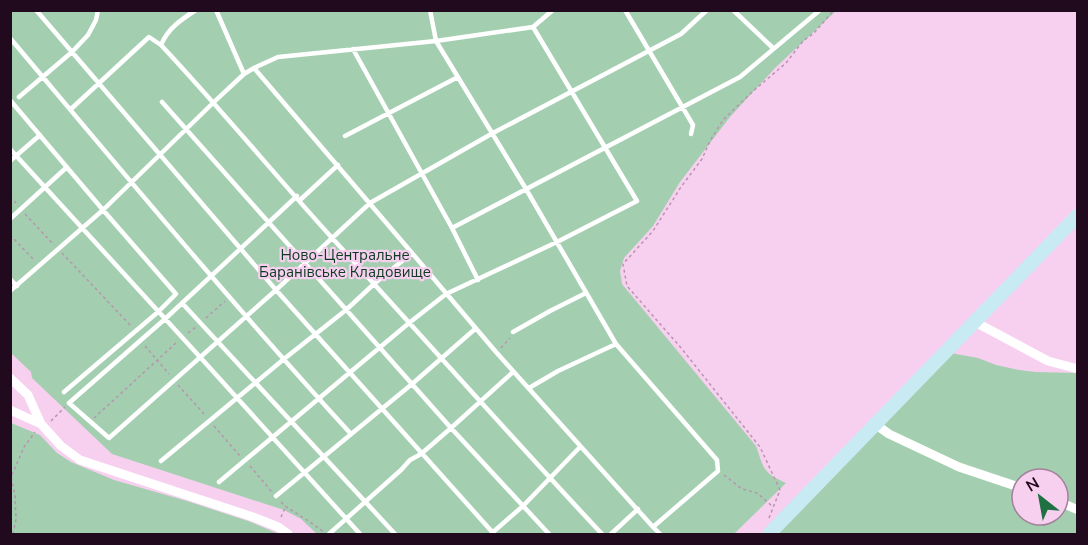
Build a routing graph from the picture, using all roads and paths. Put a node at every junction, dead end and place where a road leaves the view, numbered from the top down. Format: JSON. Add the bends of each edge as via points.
{"nodes":[{"id":1,"x":36,"y":10,"type":"edge"},
{"id":2,"x":196,"y":10,"type":"edge"},
{"id":3,"x":216,"y":10,"type":"edge"},
{"id":4,"x":430,"y":10,"type":"edge"},
{"id":5,"x":554,"y":10,"type":"edge"},
{"id":6,"x":625,"y":10,"type":"edge"},
{"id":7,"x":707,"y":10,"type":"edge"},
{"id":8,"x":733,"y":10,"type":"edge"},
{"id":9,"x":820,"y":10,"type":"edge"},
{"id":10,"x":834,"y":10,"type":"edge"},
{"id":11,"x":97,"y":11,"type":"edge"},
{"id":12,"x":533,"y":27,"type":"junction"},
{"id":13,"x":10,"y":38,"type":"edge"},
{"id":14,"x":436,"y":40,"type":"junction"},
{"id":15,"x":161,"y":45,"type":"junction"},
{"id":16,"x":773,"y":48,"type":"junction"},
{"id":17,"x":353,"y":49,"type":"junction"},
{"id":18,"x":649,"y":51,"type":"junction"},
{"id":19,"x":72,"y":52,"type":"junction"},
{"id":20,"x":254,"y":68,"type":"junction"},
{"id":21,"x":244,"y":74,"type":"junction"},
{"id":22,"x":43,"y":76,"type":"junction"},
{"id":23,"x":458,"y":77,"type":"junction"},
{"id":24,"x":99,"y":84,"type":"junction"},
{"id":25,"x":572,"y":92,"type":"junction"},
{"id":26,"x":19,"y":97,"type":"dead end"},
{"id":27,"x":11,"y":102,"type":"edge"},
{"id":28,"x":162,"y":102,"type":"dead end"},
{"id":29,"x":214,"y":102,"type":"junction"},
{"id":30,"x":683,"y":107,"type":"junction"},
{"id":31,"x":71,"y":110,"type":"junction"},
{"id":32,"x":388,"y":112,"type":"junction"},
{"id":33,"x":186,"y":129,"type":"junction"},
{"id":34,"x":493,"y":134,"type":"junction"},
{"id":35,"x":691,"y":134,"type":"dead end"},
{"id":36,"x":40,"y":135,"type":"junction"},
{"id":37,"x":345,"y":136,"type":"dead end"},
{"id":38,"x":605,"y":148,"type":"junction"},
{"id":39,"x":10,"y":149,"type":"edge"},
{"id":40,"x":160,"y":154,"type":"junction"},
{"id":41,"x":17,"y":156,"type":"junction"},
{"id":42,"x":10,"y":161,"type":"edge"},
{"id":43,"x":338,"y":165,"type":"junction"},
{"id":44,"x":67,"y":167,"type":"junction"},
{"id":45,"x":422,"y":173,"type":"junction"},
{"id":46,"x":131,"y":181,"type":"junction"},
{"id":47,"x":45,"y":187,"type":"junction"},
{"id":48,"x":526,"y":189,"type":"junction"},
{"id":49,"x":10,"y":197,"type":"edge"},
{"id":50,"x":298,"y":198,"type":"junction"},
{"id":51,"x":370,"y":203,"type":"junction"},
{"id":52,"x":21,"y":209,"type":"junction"},
{"id":53,"x":103,"y":210,"type":"junction"},
{"id":54,"x":1077,"y":215,"type":"edge"},
{"id":55,"x":10,"y":219,"type":"edge"},
{"id":56,"x":268,"y":222,"type":"junction"},
{"id":57,"x":83,"y":228,"type":"junction"},
{"id":58,"x":452,"y":228,"type":"junction"},
{"id":59,"x":10,"y":235,"type":"edge"},
{"id":60,"x":333,"y":238,"type":"junction"},
{"id":61,"x":557,"y":242,"type":"junction"},
{"id":62,"x":58,"y":249,"type":"junction"},
{"id":63,"x":240,"y":249,"type":"junction"},
{"id":64,"x":412,"y":253,"type":"junction"},
{"id":65,"x":304,"y":264,"type":"junction"},
{"id":66,"x":39,"y":266,"type":"junction"},
{"id":67,"x":212,"y":275,"type":"junction"},
{"id":68,"x":10,"y":279,"type":"edge"},
{"id":69,"x":478,"y":280,"type":"junction"},
{"id":70,"x":375,"y":283,"type":"junction"},
{"id":71,"x":17,"y":286,"type":"junction"},
{"id":72,"x":276,"y":290,"type":"junction"},
{"id":73,"x":10,"y":291,"type":"edge"},
{"id":74,"x":586,"y":293,"type":"junction"},
{"id":75,"x":446,"y":294,"type":"junction"},
{"id":76,"x":230,"y":297,"type":"junction"},
{"id":77,"x":182,"y":303,"type":"junction"},
{"id":78,"x":346,"y":310,"type":"junction"},
{"id":79,"x":158,"y":312,"type":"junction"},
{"id":80,"x":247,"y":316,"type":"junction"},
{"id":81,"x":165,"y":319,"type":"junction"},
{"id":82,"x":975,"y":322,"type":"junction"},
{"id":83,"x":200,"y":323,"type":"junction"},
{"id":84,"x":409,"y":323,"type":"junction"},
{"id":85,"x":475,"y":329,"type":"junction"},
{"id":86,"x":136,"y":331,"type":"junction"},
{"id":87,"x":513,"y":332,"type":"joint"},
{"id":88,"x":314,"y":333,"type":"junction"},
{"id":89,"x":182,"y":337,"type":"junction"},
{"id":90,"x":140,"y":339,"type":"junction"},
{"id":91,"x":217,"y":342,"type":"junction"},
{"id":92,"x":616,"y":344,"type":"junction"},
{"id":93,"x":380,"y":348,"type":"junction"},
{"id":94,"x":496,"y":352,"type":"junction"},
{"id":95,"x":200,"y":357,"type":"junction"},
{"id":96,"x":284,"y":359,"type":"junction"},
{"id":97,"x":157,"y":360,"type":"junction"},
{"id":98,"x":441,"y":360,"type":"junction"},
{"id":99,"x":1077,"y":369,"type":"edge"},
{"id":100,"x":513,"y":372,"type":"junction"},
{"id":101,"x":349,"y":373,"type":"junction"},
{"id":102,"x":10,"y":378,"type":"edge"},
{"id":103,"x":175,"y":380,"type":"junction"},
{"id":104,"x":254,"y":383,"type":"junction"},
{"id":105,"x":412,"y":384,"type":"junction"},
{"id":106,"x":529,"y":388,"type":"junction"},
{"id":107,"x":64,"y":392,"type":"dead end"},
{"id":108,"x":236,"y":398,"type":"junction"},
{"id":109,"x":319,"y":398,"type":"junction"},
{"id":110,"x":480,"y":402,"type":"junction"},
{"id":111,"x":69,"y":403,"type":"junction"},
{"id":112,"x":382,"y":409,"type":"junction"},
{"id":113,"x":10,"y":410,"type":"edge"},
{"id":114,"x":209,"y":421,"type":"junction"},
{"id":115,"x":90,"y":422,"type":"junction"},
{"id":116,"x":291,"y":422,"type":"junction"},
{"id":117,"x":875,"y":424,"type":"junction"},
{"id":118,"x":43,"y":426,"type":"junction"},
{"id":119,"x":452,"y":428,"type":"junction"},
{"id":120,"x":351,"y":434,"type":"junction"},
{"id":121,"x":272,"y":438,"type":"junction"},
{"id":122,"x":580,"y":447,"type":"junction"},
{"id":123,"x":421,"y":454,"type":"junction"},
{"id":124,"x":323,"y":457,"type":"junction"},
{"id":125,"x":161,"y":461,"type":"dead end"},
{"id":126,"x":245,"y":461,"type":"junction"},
{"id":127,"x":718,"y":471,"type":"junction"},
{"id":128,"x":304,"y":473,"type":"junction"},
{"id":129,"x":11,"y":477,"type":"edge"},
{"id":130,"x":551,"y":479,"type":"junction"},
{"id":131,"x":219,"y":482,"type":"dead end"},
{"id":132,"x":1010,"y":484,"type":"edge"},
{"id":133,"x":276,"y":496,"type":"junction"},
{"id":134,"x":365,"y":502,"type":"junction"},
{"id":135,"x":285,"y":506,"type":"junction"},
{"id":136,"x":523,"y":506,"type":"junction"},
{"id":137,"x":773,"y":507,"type":"junction"},
{"id":138,"x":638,"y":509,"type":"junction"},
{"id":139,"x":345,"y":519,"type":"junction"},
{"id":140,"x":653,"y":526,"type":"junction"},
{"id":141,"x":278,"y":527,"type":"junction"},
{"id":142,"x":771,"y":532,"type":"edge"},
{"id":143,"x":13,"y":534,"type":"edge"},
{"id":144,"x":288,"y":534,"type":"edge"},
{"id":145,"x":328,"y":534,"type":"edge"},
{"id":146,"x":360,"y":534,"type":"edge"},
{"id":147,"x":395,"y":534,"type":"edge"},
{"id":148,"x":492,"y":534,"type":"edge"},
{"id":149,"x":549,"y":534,"type":"edge"},
{"id":150,"x":602,"y":534,"type":"edge"},
{"id":151,"x":611,"y":534,"type":"edge"},
{"id":152,"x":660,"y":534,"type":"edge"}],
"edges":[{"from":1,"to":19,"type":"lane"},
{"from":2,"to":15,"type":"lane","via":[[179,21]]},
{"from":3,"to":21,"type":"lane"},
{"from":4,"to":14,"type":"lane"},
{"from":5,"to":12,"type":"lane"},
{"from":6,"to":18,"type":"lane"},
{"from":7,"to":18,"type":"lane","via":[[681,34]]},
{"from":8,"to":16,"type":"lane"},
{"from":9,"to":16,"type":"lane"},
{"from":10,"to":137,"type":"path","via":[[786,63],[723,120],[702,159],[653,231],[623,264],[627,286],[760,447],[780,490]]},
{"from":11,"to":19,"type":"lane","via":[[88,35]]},
{"from":12,"to":14,"type":"lane"},
{"from":12,"to":25,"type":"lane"},
{"from":13,"to":22,"type":"lane"},
{"from":14,"to":17,"type":"lane"},
{"from":14,"to":23,"type":"lane"},
{"from":15,"to":24,"type":"lane","via":[[149,37]]},
{"from":15,"to":29,"type":"lane"},
{"from":16,"to":30,"type":"lane","via":[[740,77]]},
{"from":17,"to":20,"type":"lane","via":[[278,57]]},
{"from":17,"to":32,"type":"lane"},
{"from":18,"to":25,"type":"lane"},
{"from":18,"to":30,"type":"lane"},
{"from":19,"to":22,"type":"lane"},
{"from":19,"to":24,"type":"lane"},
{"from":20,"to":21,"type":"lane"},
{"from":20,"to":43,"type":"lane"},
{"from":21,"to":29,"type":"lane"},
{"from":22,"to":26,"type":"lane"},
{"from":22,"to":31,"type":"lane"},
{"from":23,"to":32,"type":"lane"},
{"from":23,"to":34,"type":"lane"},
{"from":24,"to":31,"type":"lane"},
{"from":24,"to":40,"type":"lane"},
{"from":25,"to":34,"type":"lane"},
{"from":25,"to":38,"type":"lane"},
{"from":27,"to":36,"type":"lane"},
{"from":28,"to":33,"type":"lane"},
{"from":29,"to":33,"type":"lane"},
{"from":29,"to":50,"type":"lane"},
{"from":30,"to":35,"type":"lane","via":[[693,125]]},
{"from":30,"to":38,"type":"lane"},
{"from":31,"to":46,"type":"lane"},
{"from":32,"to":37,"type":"lane"},
{"from":32,"to":45,"type":"lane"},
{"from":33,"to":40,"type":"lane"},
{"from":33,"to":56,"type":"lane"},
{"from":34,"to":45,"type":"lane"},
{"from":34,"to":48,"type":"lane"},
{"from":36,"to":41,"type":"lane"},
{"from":36,"to":44,"type":"lane"},
{"from":38,"to":48,"type":"lane"},
{"from":38,"to":61,"type":"lane","via":[[637,201]]},
{"from":39,"to":41,"type":"lane"},
{"from":40,"to":46,"type":"lane"},
{"from":40,"to":63,"type":"lane"},
{"from":41,"to":42,"type":"lane"},
{"from":41,"to":47,"type":"lane"},
{"from":43,"to":50,"type":"lane"},
{"from":43,"to":51,"type":"lane"},
{"from":44,"to":47,"type":"lane"},
{"from":44,"to":53,"type":"lane"},
{"from":45,"to":51,"type":"lane"},
{"from":45,"to":58,"type":"lane"},
{"from":46,"to":53,"type":"lane"},
{"from":46,"to":67,"type":"lane"},
{"from":47,"to":52,"type":"lane"},
{"from":47,"to":57,"type":"lane"},
{"from":48,"to":58,"type":"lane"},
{"from":48,"to":61,"type":"lane"},
{"from":49,"to":52,"type":"path"},
{"from":50,"to":56,"type":"lane"},
{"from":50,"to":60,"type":"lane"},
{"from":51,"to":60,"type":"lane"},
{"from":51,"to":64,"type":"lane"},
{"from":52,"to":55,"type":"lane"},
{"from":52,"to":62,"type":"path"},
{"from":53,"to":57,"type":"lane"},
{"from":53,"to":79,"type":"lane","via":[[176,294]]},
{"from":54,"to":82,"type":"main road"},
{"from":56,"to":63,"type":"lane"},
{"from":56,"to":65,"type":"lane"},
{"from":57,"to":62,"type":"lane"},
{"from":57,"to":79,"type":"lane"},
{"from":58,"to":69,"type":"lane"},
{"from":59,"to":66,"type":"path"},
{"from":60,"to":65,"type":"lane"},
{"from":60,"to":70,"type":"lane"},
{"from":61,"to":69,"type":"lane"},
{"from":61,"to":74,"type":"lane"},
{"from":62,"to":66,"type":"lane"},
{"from":62,"to":86,"type":"path"},
{"from":63,"to":67,"type":"lane"},
{"from":63,"to":72,"type":"lane"},
{"from":64,"to":70,"type":"lane"},
{"from":64,"to":75,"type":"lane"},
{"from":65,"to":72,"type":"lane"},
{"from":65,"to":78,"type":"lane"},
{"from":66,"to":71,"type":"lane"},
{"from":67,"to":76,"type":"lane"},
{"from":67,"to":77,"type":"lane"},
{"from":68,"to":71,"type":"lane"},
{"from":69,"to":75,"type":"lane"},
{"from":70,"to":78,"type":"lane"},
{"from":70,"to":84,"type":"lane"},
{"from":71,"to":73,"type":"lane"},
{"from":72,"to":80,"type":"lane"},
{"from":72,"to":88,"type":"lane"},
{"from":74,"to":87,"type":"lane"},
{"from":74,"to":92,"type":"lane"},
{"from":75,"to":84,"type":"lane"},
{"from":75,"to":85,"type":"lane"},
{"from":76,"to":80,"type":"lane"},
{"from":76,"to":83,"type":"path"},
{"from":77,"to":81,"type":"lane"},
{"from":77,"to":83,"type":"lane"},
{"from":78,"to":88,"type":"lane"},
{"from":78,"to":93,"type":"lane"},
{"from":79,"to":81,"type":"lane"},
{"from":79,"to":86,"type":"lane"},
{"from":80,"to":91,"type":"lane"},
{"from":80,"to":96,"type":"lane"},
{"from":81,"to":89,"type":"lane"},
{"from":81,"to":90,"type":"lane"},
{"from":82,"to":99,"type":"street","via":[[1048,361]]},
{"from":82,"to":117,"type":"main road"},
{"from":83,"to":89,"type":"path"},
{"from":83,"to":91,"type":"lane"},
{"from":84,"to":93,"type":"lane"},
{"from":84,"to":98,"type":"lane"},
{"from":85,"to":94,"type":"lane"},
{"from":85,"to":98,"type":"lane"},
{"from":86,"to":107,"type":"lane"},
{"from":87,"to":94,"type":"path"},
{"from":88,"to":96,"type":"lane"},
{"from":88,"to":101,"type":"lane"},
{"from":89,"to":95,"type":"lane"},
{"from":89,"to":97,"type":"path"},
{"from":90,"to":97,"type":"path"},
{"from":90,"to":111,"type":"lane"},
{"from":91,"to":95,"type":"lane"},
{"from":91,"to":104,"type":"lane"},
{"from":92,"to":106,"type":"lane"},
{"from":92,"to":127,"type":"lane","via":[[717,460]]},
{"from":93,"to":101,"type":"lane"},
{"from":93,"to":105,"type":"lane"},
{"from":94,"to":100,"type":"lane"},
{"from":95,"to":103,"type":"lane"},
{"from":95,"to":108,"type":"lane"},
{"from":96,"to":104,"type":"lane"},
{"from":96,"to":109,"type":"lane"},
{"from":97,"to":103,"type":"path"},
{"from":97,"to":115,"type":"path"},
{"from":98,"to":105,"type":"lane"},
{"from":98,"to":110,"type":"lane"},
{"from":100,"to":106,"type":"lane"},
{"from":100,"to":110,"type":"lane"},
{"from":101,"to":109,"type":"lane"},
{"from":101,"to":112,"type":"lane"},
{"from":102,"to":118,"type":"street","via":[[28,395]]},
{"from":103,"to":114,"type":"path"},
{"from":103,"to":115,"type":"lane","via":[[109,438]]},
{"from":104,"to":108,"type":"lane"},
{"from":104,"to":116,"type":"lane"},
{"from":105,"to":112,"type":"lane"},
{"from":105,"to":119,"type":"lane"},
{"from":106,"to":122,"type":"lane"},
{"from":108,"to":114,"type":"lane"},
{"from":108,"to":121,"type":"lane"},
{"from":109,"to":116,"type":"lane"},
{"from":109,"to":120,"type":"lane"},
{"from":110,"to":119,"type":"lane"},
{"from":110,"to":130,"type":"lane"},
{"from":111,"to":115,"type":"lane"},
{"from":111,"to":118,"type":"path"},
{"from":112,"to":120,"type":"lane"},
{"from":112,"to":123,"type":"lane"},
{"from":113,"to":118,"type":"street"},
{"from":114,"to":125,"type":"lane"},
{"from":114,"to":126,"type":"path"},
{"from":116,"to":121,"type":"lane"},
{"from":116,"to":124,"type":"lane"},
{"from":117,"to":132,"type":"street","via":[[959,467]]},
{"from":117,"to":142,"type":"main road"},
{"from":118,"to":129,"type":"path","via":[[24,447]]},
{"from":118,"to":141,"type":"street","via":[[80,460]]},
{"from":119,"to":123,"type":"lane"},
{"from":119,"to":136,"type":"lane"},
{"from":120,"to":124,"type":"lane"},
{"from":121,"to":126,"type":"lane"},
{"from":121,"to":128,"type":"lane"},
{"from":122,"to":130,"type":"lane"},
{"from":122,"to":138,"type":"lane"},
{"from":123,"to":134,"type":"lane"},
{"from":123,"to":148,"type":"lane"},
{"from":124,"to":128,"type":"lane"},
{"from":124,"to":134,"type":"lane"},
{"from":126,"to":131,"type":"lane"},
{"from":126,"to":133,"type":"path"},
{"from":127,"to":137,"type":"path"},
{"from":127,"to":140,"type":"lane"},
{"from":128,"to":133,"type":"lane"},
{"from":128,"to":139,"type":"lane"},
{"from":129,"to":143,"type":"path","via":[[16,519]]},
{"from":130,"to":136,"type":"lane"},
{"from":130,"to":150,"type":"lane"},
{"from":133,"to":135,"type":"path"},
{"from":134,"to":139,"type":"lane"},
{"from":134,"to":147,"type":"lane"},
{"from":135,"to":141,"type":"path"},
{"from":135,"to":145,"type":"path"},
{"from":136,"to":148,"type":"lane"},
{"from":136,"to":149,"type":"lane"},
{"from":137,"to":142,"type":"path","via":[[768,520]]},
{"from":138,"to":140,"type":"lane"},
{"from":138,"to":151,"type":"lane"},
{"from":139,"to":145,"type":"lane"},
{"from":139,"to":146,"type":"lane"},
{"from":140,"to":152,"type":"lane"},
{"from":141,"to":144,"type":"street"}]}
